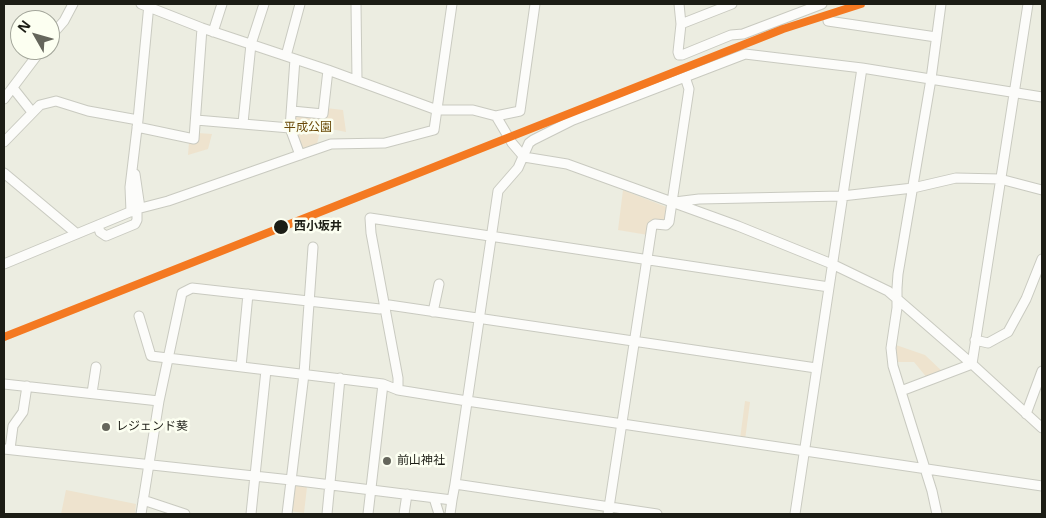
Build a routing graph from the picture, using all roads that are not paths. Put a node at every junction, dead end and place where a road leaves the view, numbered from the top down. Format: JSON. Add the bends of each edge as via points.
{"nodes":[{"id":1,"x":73,"y":4,"type":"edge"},
{"id":2,"x":222,"y":4,"type":"edge"},
{"id":3,"x":264,"y":4,"type":"edge"},
{"id":4,"x":300,"y":4,"type":"edge"},
{"id":5,"x":356,"y":4,"type":"edge"},
{"id":6,"x":452,"y":4,"type":"edge"},
{"id":7,"x":535,"y":4,"type":"edge"},
{"id":8,"x":679,"y":4,"type":"edge"},
{"id":9,"x":732,"y":4,"type":"edge"},
{"id":10,"x":822,"y":4,"type":"edge"},
{"id":11,"x":941,"y":4,"type":"edge"},
{"id":12,"x":1028,"y":4,"type":"edge"},
{"id":13,"x":146,"y":5,"type":"edge"},
{"id":14,"x":828,"y":20,"type":"dead end"},
{"id":15,"x":681,"y":24,"type":"junction"},
{"id":16,"x":60,"y":26,"type":"edge"},
{"id":17,"x":202,"y":28,"type":"junction"},
{"id":18,"x":213,"y":32,"type":"junction"},
{"id":19,"x":936,"y":37,"type":"junction"},
{"id":20,"x":251,"y":44,"type":"junction"},
{"id":21,"x":291,"y":58,"type":"junction"},
{"id":22,"x":33,"y":60,"type":"edge"},
{"id":23,"x":862,"y":68,"type":"junction"},
{"id":24,"x":328,"y":70,"type":"junction"},
{"id":25,"x":685,"y":77,"type":"junction"},
{"id":26,"x":357,"y":80,"type":"junction"},
{"id":27,"x":931,"y":80,"type":"junction"},
{"id":28,"x":12,"y":88,"type":"junction"},
{"id":29,"x":1013,"y":92,"type":"junction"},
{"id":30,"x":1042,"y":98,"type":"edge"},
{"id":31,"x":4,"y":99,"type":"edge"},
{"id":32,"x":437,"y":110,"type":"junction"},
{"id":33,"x":292,"y":111,"type":"junction"},
{"id":34,"x":32,"y":112,"type":"junction"},
{"id":35,"x":496,"y":116,"type":"junction"},
{"id":36,"x":196,"y":120,"type":"junction"},
{"id":37,"x":243,"y":123,"type":"junction"},
{"id":38,"x":138,"y":124,"type":"junction"},
{"id":39,"x":290,"y":128,"type":"junction"},
{"id":40,"x":4,"y":142,"type":"edge"},
{"id":41,"x":300,"y":155,"type":"junction"},
{"id":42,"x":524,"y":157,"type":"junction"},
{"id":43,"x":4,"y":173,"type":"edge"},
{"id":44,"x":1000,"y":179,"type":"junction"},
{"id":45,"x":913,"y":188,"type":"junction"},
{"id":46,"x":1042,"y":190,"type":"edge"},
{"id":47,"x":842,"y":196,"type":"junction"},
{"id":48,"x":672,"y":202,"type":"junction"},
{"id":49,"x":136,"y":210,"type":"junction"},
{"id":50,"x":98,"y":226,"type":"junction"},
{"id":51,"x":77,"y":234,"type":"junction"},
{"id":52,"x":492,"y":236,"type":"junction"},
{"id":53,"x":313,"y":247,"type":"dead end"},
{"id":54,"x":647,"y":260,"type":"junction"},
{"id":55,"x":1042,"y":260,"type":"edge"},
{"id":56,"x":4,"y":264,"type":"edge"},
{"id":57,"x":832,"y":264,"type":"junction"},
{"id":58,"x":439,"y":284,"type":"dead end"},
{"id":59,"x":829,"y":287,"type":"junction"},
{"id":60,"x":248,"y":294,"type":"junction"},
{"id":61,"x":897,"y":298,"type":"junction"},
{"id":62,"x":310,"y":301,"type":"junction"},
{"id":63,"x":384,"y":307,"type":"junction"},
{"id":64,"x":433,"y":312,"type":"junction"},
{"id":65,"x":139,"y":316,"type":"dead end"},
{"id":66,"x":480,"y":319,"type":"junction"},
{"id":67,"x":975,"y":340,"type":"junction"},
{"id":68,"x":633,"y":342,"type":"junction"},
{"id":69,"x":168,"y":358,"type":"junction"},
{"id":70,"x":972,"y":364,"type":"junction"},
{"id":71,"x":96,"y":367,"type":"dead end"},
{"id":72,"x":241,"y":367,"type":"junction"},
{"id":73,"x":816,"y":368,"type":"junction"},
{"id":74,"x":266,"y":370,"type":"junction"},
{"id":75,"x":1042,"y":371,"type":"edge"},
{"id":76,"x":304,"y":374,"type":"junction"},
{"id":77,"x":340,"y":378,"type":"junction"},
{"id":78,"x":4,"y":384,"type":"edge"},
{"id":79,"x":383,"y":384,"type":"junction"},
{"id":80,"x":27,"y":386,"type":"junction"},
{"id":81,"x":398,"y":390,"type":"junction"},
{"id":82,"x":901,"y":391,"type":"junction"},
{"id":83,"x":92,"y":392,"type":"junction"},
{"id":84,"x":159,"y":401,"type":"junction"},
{"id":85,"x":467,"y":401,"type":"junction"},
{"id":86,"x":1026,"y":414,"type":"junction"},
{"id":87,"x":621,"y":424,"type":"junction"},
{"id":88,"x":1042,"y":428,"type":"edge"},
{"id":89,"x":7,"y":449,"type":"edge"},
{"id":90,"x":805,"y":452,"type":"junction"},
{"id":91,"x":148,"y":465,"type":"junction"},
{"id":92,"x":925,"y":468,"type":"junction"},
{"id":93,"x":254,"y":476,"type":"junction"},
{"id":94,"x":291,"y":480,"type":"junction"},
{"id":95,"x":455,"y":484,"type":"junction"},
{"id":96,"x":330,"y":485,"type":"junction"},
{"id":97,"x":1042,"y":486,"type":"edge"},
{"id":98,"x":370,"y":490,"type":"junction"},
{"id":99,"x":407,"y":494,"type":"junction"},
{"id":100,"x":434,"y":498,"type":"junction"},
{"id":101,"x":143,"y":500,"type":"junction"},
{"id":102,"x":452,"y":500,"type":"junction"},
{"id":103,"x":609,"y":511,"type":"edge"},
{"id":104,"x":141,"y":514,"type":"edge"},
{"id":105,"x":185,"y":514,"type":"edge"},
{"id":106,"x":251,"y":514,"type":"edge"},
{"id":107,"x":287,"y":514,"type":"edge"},
{"id":108,"x":327,"y":514,"type":"edge"},
{"id":109,"x":368,"y":514,"type":"edge"},
{"id":110,"x":404,"y":514,"type":"edge"},
{"id":111,"x":439,"y":514,"type":"edge"},
{"id":112,"x":450,"y":514,"type":"edge"},
{"id":113,"x":657,"y":514,"type":"edge"},
{"id":114,"x":795,"y":514,"type":"edge"},
{"id":115,"x":938,"y":514,"type":"edge"}],
"edges":[{"from":1,"to":16,"type":"street"},
{"from":2,"to":18,"type":"street"},
{"from":3,"to":20,"type":"street"},
{"from":4,"to":21,"type":"street"},
{"from":5,"to":26,"type":"street"},
{"from":6,"to":32,"type":"street"},
{"from":7,"to":35,"type":"street","via":[[520,111]]},
{"from":8,"to":15,"type":"street"},
{"from":9,"to":15,"type":"street"},
{"from":10,"to":15,"type":"street","via":[[679,55]]},
{"from":11,"to":19,"type":"street"},
{"from":12,"to":29,"type":"street"},
{"from":13,"to":17,"type":"street"},
{"from":13,"to":38,"type":"street"},
{"from":14,"to":19,"type":"street"},
{"from":17,"to":18,"type":"street"},
{"from":17,"to":36,"type":"street"},
{"from":18,"to":20,"type":"street"},
{"from":19,"to":27,"type":"street"},
{"from":20,"to":21,"type":"street"},
{"from":20,"to":37,"type":"street"},
{"from":21,"to":24,"type":"street"},
{"from":21,"to":33,"type":"street"},
{"from":22,"to":28,"type":"street"},
{"from":23,"to":25,"type":"street","via":[[745,54]]},
{"from":23,"to":27,"type":"street"},
{"from":23,"to":47,"type":"street"},
{"from":24,"to":26,"type":"street"},
{"from":24,"to":33,"type":"street","via":[[323,114]]},
{"from":25,"to":42,"type":"street","via":[[573,120],[529,143]]},
{"from":25,"to":48,"type":"street","via":[[689,89]]},
{"from":26,"to":32,"type":"street"},
{"from":27,"to":29,"type":"street"},
{"from":27,"to":45,"type":"street"},
{"from":28,"to":31,"type":"street"},
{"from":28,"to":34,"type":"street"},
{"from":29,"to":30,"type":"street"},
{"from":29,"to":44,"type":"street"},
{"from":32,"to":35,"type":"street","via":[[473,110]]},
{"from":32,"to":41,"type":"street","via":[[434,130],[384,143],[330,144]]},
{"from":33,"to":39,"type":"street"},
{"from":34,"to":38,"type":"street","via":[[40,105],[56,101]]},
{"from":34,"to":40,"type":"street"},
{"from":35,"to":42,"type":"street"},
{"from":36,"to":37,"type":"street"},
{"from":36,"to":38,"type":"street","via":[[194,139]]},
{"from":37,"to":39,"type":"street"},
{"from":38,"to":49,"type":"street","via":[[134,164]]},
{"from":39,"to":41,"type":"street"},
{"from":41,"to":49,"type":"street"},
{"from":42,"to":48,"type":"street","via":[[567,164]]},
{"from":42,"to":52,"type":"street","via":[[498,191]]},
{"from":43,"to":51,"type":"street"},
{"from":44,"to":45,"type":"street","via":[[956,178]]},
{"from":44,"to":46,"type":"street"},
{"from":44,"to":67,"type":"street"},
{"from":45,"to":47,"type":"street"},
{"from":45,"to":61,"type":"street"},
{"from":47,"to":48,"type":"street","via":[[709,198]]},
{"from":47,"to":57,"type":"street"},
{"from":48,"to":54,"type":"street","via":[[668,224],[652,224]]},
{"from":48,"to":57,"type":"street"},
{"from":49,"to":50,"type":"street"},
{"from":49,"to":50,"type":"street","via":[[138,220],[135,224],[106,236]]},
{"from":50,"to":51,"type":"street"},
{"from":51,"to":56,"type":"street"},
{"from":52,"to":54,"type":"street"},
{"from":52,"to":63,"type":"street","via":[[370,218]]},
{"from":52,"to":66,"type":"street"},
{"from":53,"to":62,"type":"street"},
{"from":54,"to":59,"type":"street"},
{"from":54,"to":68,"type":"street"},
{"from":55,"to":67,"type":"street","via":[[1008,332],[988,343]]},
{"from":57,"to":59,"type":"street"},
{"from":57,"to":61,"type":"street"},
{"from":58,"to":64,"type":"street"},
{"from":59,"to":73,"type":"street"},
{"from":60,"to":62,"type":"street"},
{"from":60,"to":69,"type":"street","via":[[192,288],[182,294]]},
{"from":60,"to":72,"type":"street"},
{"from":61,"to":70,"type":"street"},
{"from":61,"to":82,"type":"street","via":[[891,348]]},
{"from":62,"to":63,"type":"street"},
{"from":62,"to":76,"type":"street"},
{"from":63,"to":64,"type":"street"},
{"from":63,"to":81,"type":"street"},
{"from":64,"to":66,"type":"street"},
{"from":65,"to":69,"type":"street","via":[[151,356]]},
{"from":66,"to":68,"type":"street"},
{"from":66,"to":85,"type":"street"},
{"from":67,"to":70,"type":"street"},
{"from":68,"to":73,"type":"street"},
{"from":68,"to":87,"type":"street"},
{"from":69,"to":72,"type":"street"},
{"from":69,"to":84,"type":"street"},
{"from":70,"to":82,"type":"street"},
{"from":70,"to":86,"type":"street"},
{"from":71,"to":83,"type":"street"},
{"from":72,"to":74,"type":"street"},
{"from":73,"to":90,"type":"street"},
{"from":74,"to":76,"type":"street"},
{"from":74,"to":93,"type":"street"},
{"from":75,"to":86,"type":"street"},
{"from":76,"to":77,"type":"street"},
{"from":76,"to":94,"type":"street"},
{"from":77,"to":79,"type":"street"},
{"from":77,"to":96,"type":"street"},
{"from":78,"to":80,"type":"street"},
{"from":79,"to":81,"type":"street"},
{"from":79,"to":98,"type":"street"},
{"from":80,"to":83,"type":"street"},
{"from":80,"to":89,"type":"street","via":[[24,412],[13,426]]},
{"from":81,"to":85,"type":"street"},
{"from":82,"to":92,"type":"street"},
{"from":83,"to":84,"type":"street"},
{"from":84,"to":91,"type":"street"},
{"from":85,"to":87,"type":"street"},
{"from":85,"to":95,"type":"street"},
{"from":86,"to":88,"type":"street"},
{"from":87,"to":90,"type":"street"},
{"from":87,"to":103,"type":"street"},
{"from":89,"to":91,"type":"street"},
{"from":90,"to":92,"type":"street"},
{"from":90,"to":114,"type":"street"},
{"from":91,"to":93,"type":"street"},
{"from":91,"to":101,"type":"street"},
{"from":92,"to":97,"type":"street"},
{"from":92,"to":115,"type":"street"},
{"from":93,"to":94,"type":"street"},
{"from":93,"to":106,"type":"street"},
{"from":94,"to":96,"type":"street"},
{"from":94,"to":107,"type":"street"},
{"from":95,"to":102,"type":"street"},
{"from":95,"to":103,"type":"street"},
{"from":96,"to":98,"type":"street"},
{"from":96,"to":108,"type":"street"},
{"from":98,"to":99,"type":"street"},
{"from":98,"to":109,"type":"street"},
{"from":99,"to":100,"type":"street"},
{"from":99,"to":110,"type":"street"},
{"from":100,"to":102,"type":"street"},
{"from":100,"to":111,"type":"street"},
{"from":101,"to":104,"type":"street"},
{"from":101,"to":105,"type":"street"},
{"from":102,"to":112,"type":"street"},
{"from":103,"to":113,"type":"street"}]}
